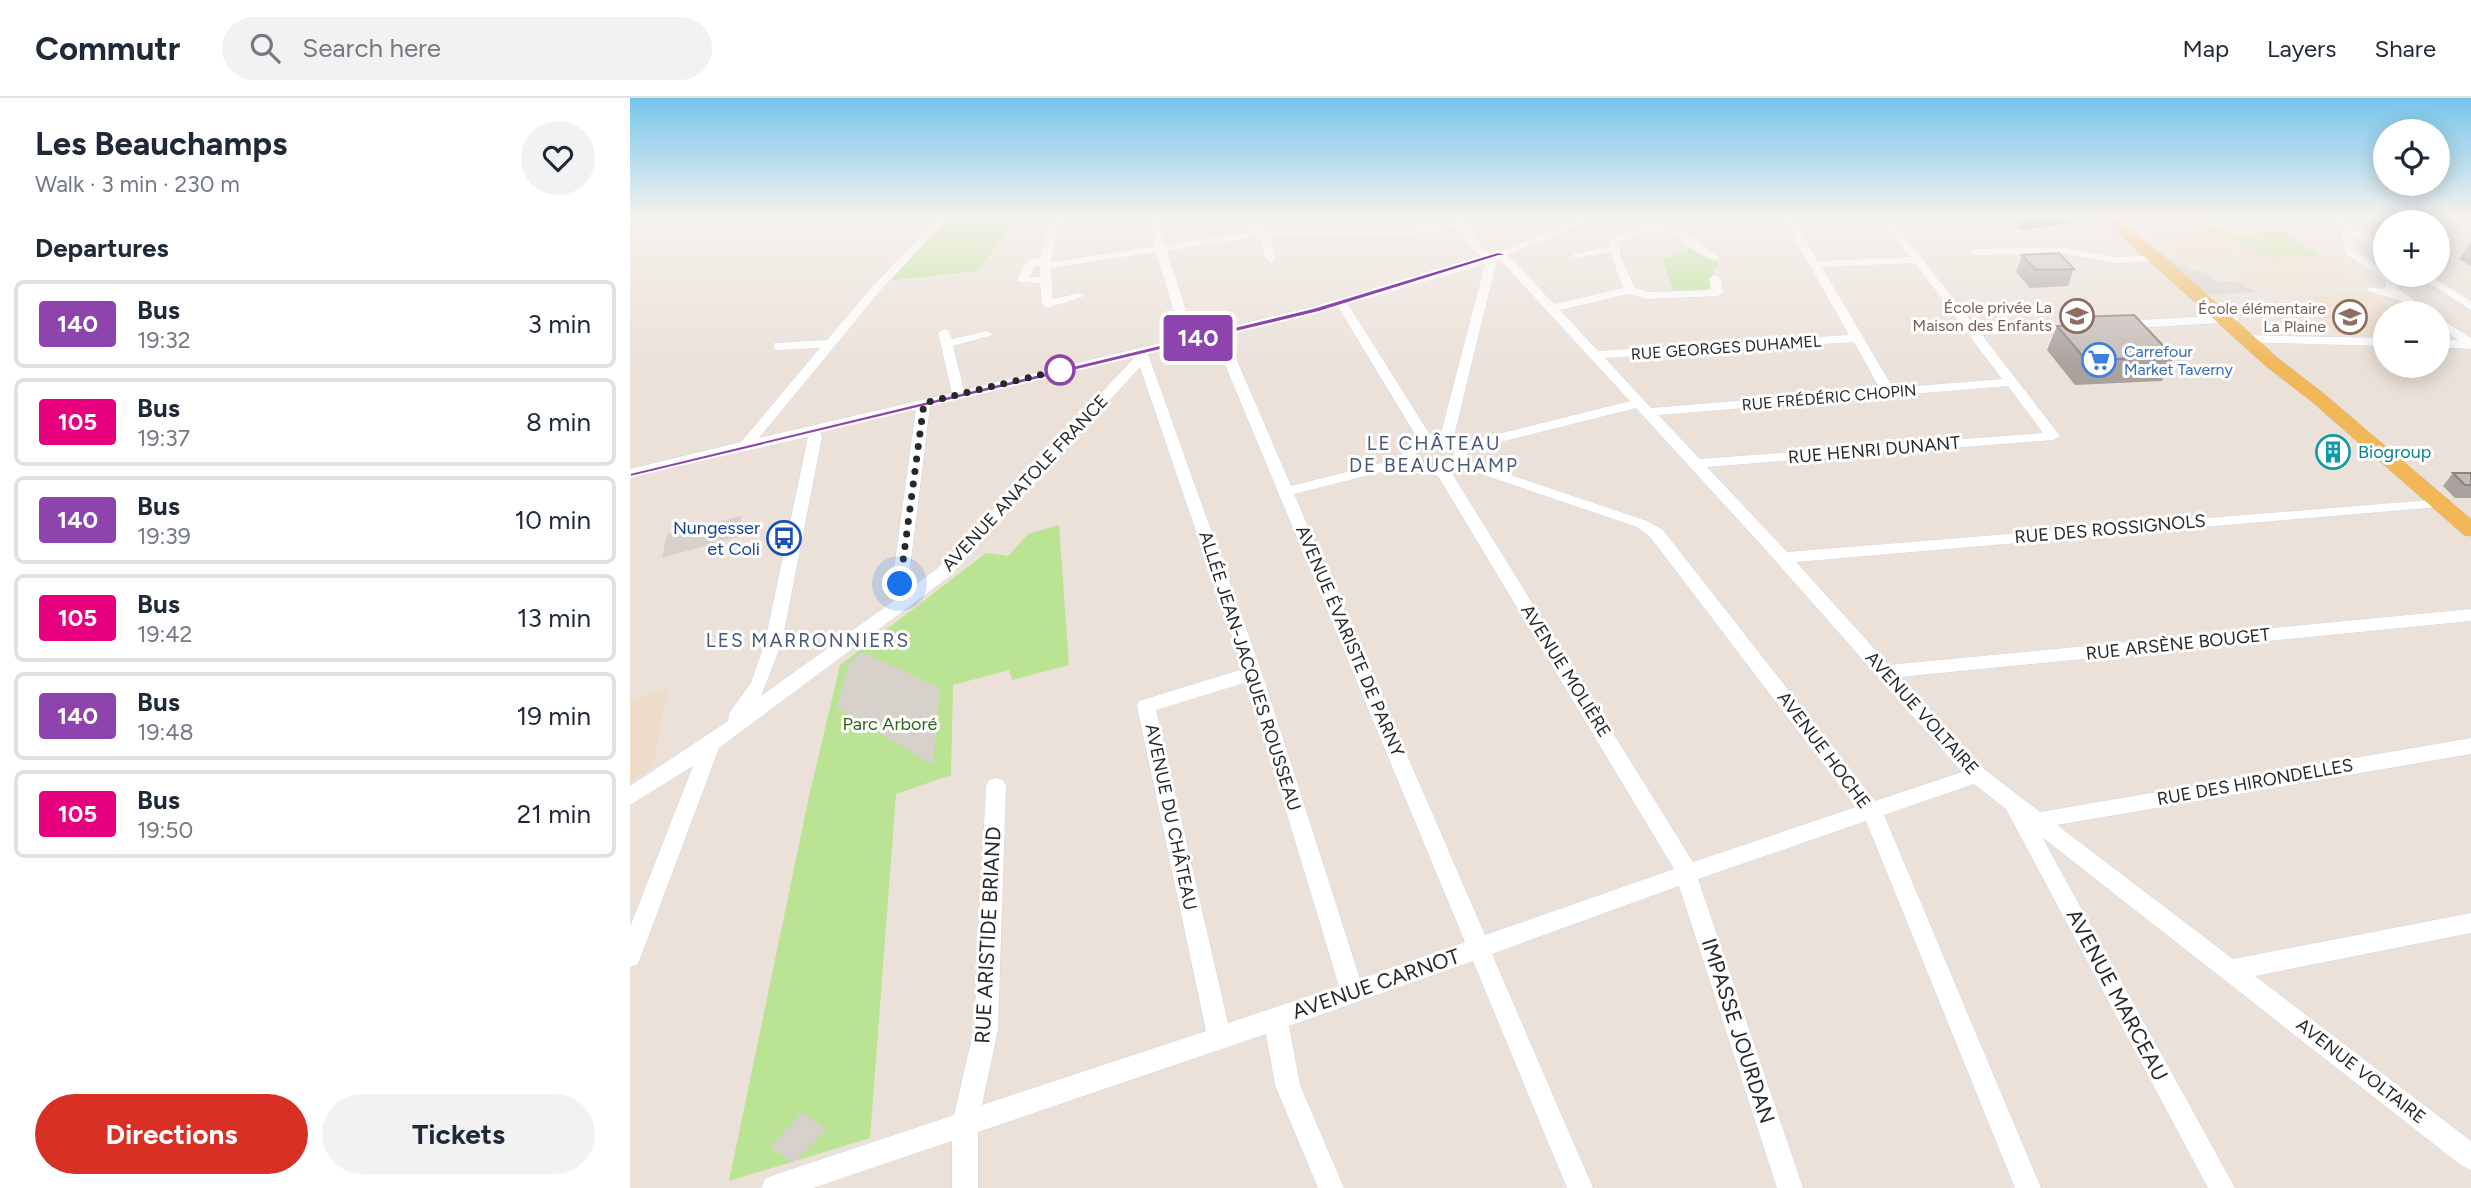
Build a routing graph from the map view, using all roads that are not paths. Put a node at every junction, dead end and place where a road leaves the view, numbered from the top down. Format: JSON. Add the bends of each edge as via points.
{"nodes":[{"id":1,"x":897,"y":267,"type":"edge"},
{"id":2,"x":1029,"y":267,"type":"edge"},
{"id":3,"x":1045,"y":267,"type":"edge"},
{"id":4,"x":1166,"y":267,"type":"edge"},
{"id":5,"x":1461,"y":267,"type":"edge"},
{"id":6,"x":1494,"y":267,"type":"edge"},
{"id":7,"x":1509,"y":267,"type":"edge"},
{"id":8,"x":1621,"y":267,"type":"edge"},
{"id":9,"x":1816,"y":267,"type":"edge"},
{"id":10,"x":1924,"y":267,"type":"edge"},
{"id":11,"x":2166,"y":267,"type":"edge"},
{"id":12,"x":2372,"y":267,"type":"edge"},
{"id":13,"x":1715,"y":278,"type":"dead end"},
{"id":14,"x":1045,"y":280,"type":"junction"},
{"id":15,"x":2441,"y":287,"type":"edge"},
{"id":16,"x":2391,"y":289,"type":"junction"},
{"id":17,"x":1630,"y":290,"type":"junction"},
{"id":18,"x":1079,"y":296,"type":"dead end"},
{"id":19,"x":2402,"y":297,"type":"junction"},
{"id":20,"x":2408,"y":301,"type":"edge"},
{"id":21,"x":1341,"y":303,"type":"junction"},
{"id":22,"x":2471,"y":306,"type":"edge"},
{"id":23,"x":1553,"y":307,"type":"junction"},
{"id":24,"x":2228,"y":320,"type":"junction"},
{"id":25,"x":2450,"y":329,"type":"edge"},
{"id":26,"x":1972,"y":332,"type":"junction"},
{"id":27,"x":1219,"y":334,"type":"junction"},
{"id":28,"x":987,"y":335,"type":"dead end"},
{"id":29,"x":1858,"y":338,"type":"junction"},
{"id":30,"x":2250,"y":339,"type":"junction"},
{"id":31,"x":1189,"y":340,"type":"junction"},
{"id":32,"x":2373,"y":342,"type":"edge"},
{"id":33,"x":830,"y":344,"type":"junction"},
{"id":34,"x":2450,"y":344,"type":"edge"},
{"id":35,"x":2471,"y":344,"type":"edge"},
{"id":36,"x":778,"y":346,"type":"dead end"},
{"id":37,"x":1142,"y":354,"type":"junction"},
{"id":38,"x":1595,"y":355,"type":"junction"},
{"id":39,"x":2010,"y":382,"type":"junction"},
{"id":40,"x":1888,"y":391,"type":"junction"},
{"id":41,"x":959,"y":395,"type":"junction"},
{"id":42,"x":924,"y":403,"type":"junction"},
{"id":43,"x":1643,"y":407,"type":"junction"},
{"id":44,"x":813,"y":430,"type":"junction"},
{"id":45,"x":1446,"y":440,"type":"junction"},
{"id":46,"x":1426,"y":441,"type":"junction"},
{"id":47,"x":746,"y":445,"type":"junction"},
{"id":48,"x":1453,"y":460,"type":"junction"},
{"id":49,"x":1408,"y":461,"type":"junction"},
{"id":50,"x":1695,"y":464,"type":"junction"},
{"id":51,"x":630,"y":473,"type":"edge"},
{"id":52,"x":1287,"y":491,"type":"junction"},
{"id":53,"x":2438,"y":502,"type":"junction"},
{"id":54,"x":2471,"y":530,"type":"edge"},
{"id":55,"x":1782,"y":558,"type":"junction"},
{"id":56,"x":908,"y":599,"type":"junction"},
{"id":57,"x":2471,"y":615,"type":"edge"},
{"id":58,"x":1885,"y":672,"type":"junction"},
{"id":59,"x":1253,"y":673,"type":"junction"},
{"id":60,"x":710,"y":744,"type":"junction"},
{"id":61,"x":2471,"y":746,"type":"edge"},
{"id":62,"x":1977,"y":775,"type":"junction"},
{"id":63,"x":996,"y":786,"type":"dead end"},
{"id":64,"x":630,"y":797,"type":"edge"},
{"id":65,"x":2012,"y":801,"type":"junction"},
{"id":66,"x":1870,"y":810,"type":"junction"},
{"id":67,"x":2039,"y":822,"type":"junction"},
{"id":68,"x":1686,"y":874,"type":"junction"},
{"id":69,"x":2471,"y":923,"type":"edge"},
{"id":70,"x":1479,"y":948,"type":"junction"},
{"id":71,"x":630,"y":956,"type":"edge"},
{"id":72,"x":2232,"y":970,"type":"junction"},
{"id":73,"x":1353,"y":993,"type":"junction"},
{"id":74,"x":1275,"y":1018,"type":"junction"},
{"id":75,"x":1219,"y":1037,"type":"junction"},
{"id":76,"x":965,"y":1124,"type":"junction"},
{"id":77,"x":2471,"y":1157,"type":"edge"},
{"id":78,"x":774,"y":1188,"type":"edge"},
{"id":79,"x":965,"y":1188,"type":"edge"},
{"id":80,"x":1331,"y":1188,"type":"edge"},
{"id":81,"x":1580,"y":1188,"type":"edge"},
{"id":82,"x":1790,"y":1188,"type":"edge"},
{"id":83,"x":2028,"y":1188,"type":"edge"},
{"id":84,"x":2222,"y":1188,"type":"edge"}],
"edges":[{"from":1,"to":33,"type":"street"},
{"from":2,"to":14,"type":"street","via":[[1023,280]]},
{"from":3,"to":14,"type":"street"},
{"from":4,"to":31,"type":"street"},
{"from":5,"to":21,"type":"street"},
{"from":6,"to":45,"type":"street"},
{"from":7,"to":23,"type":"street","name":"AVENUE VOLTAIRE"},
{"from":8,"to":17,"type":"street"},
{"from":9,"to":29,"type":"street"},
{"from":10,"to":26,"type":"street"},
{"from":11,"to":24,"type":"main road"},
{"from":12,"to":16,"type":"street","via":[[2391,279]]},
{"from":13,"to":17,"type":"street","via":[[1717,293],[1646,296]]},
{"from":14,"to":18,"type":"street","via":[[1048,304]]},
{"from":15,"to":22,"type":"street"},
{"from":16,"to":19,"type":"street"},
{"from":16,"to":19,"type":"street","via":[[2371,289]]},
{"from":17,"to":23,"type":"street"},
{"from":19,"to":20,"type":"street"},
{"from":21,"to":27,"type":"street"},
{"from":21,"to":46,"type":"street"},
{"from":23,"to":38,"type":"street","name":"AVENUE VOLTAIRE"},
{"from":24,"to":26,"type":"street"},
{"from":24,"to":30,"type":"main road"},
{"from":25,"to":35,"type":"street"},
{"from":26,"to":39,"type":"street"},
{"from":27,"to":31,"type":"street"},
{"from":27,"to":52,"type":"street","name":"AVENUE ÉVARISTE DE PARNY"},
{"from":28,"to":41,"type":"street","via":[[946,338]]},
{"from":29,"to":38,"type":"street","name":"RUE GEORGES DUHAMEL"},
{"from":29,"to":40,"type":"street"},
{"from":30,"to":32,"type":"street"},
{"from":30,"to":53,"type":"main road"},
{"from":31,"to":37,"type":"street"},
{"from":33,"to":36,"type":"street"},
{"from":33,"to":47,"type":"street"},
{"from":34,"to":35,"type":"street"},
{"from":37,"to":41,"type":"street"},
{"from":37,"to":56,"type":"street","name":"AVENUE ANATOLE FRANCE","via":[[944,572]]},
{"from":37,"to":59,"type":"street","name":"ALLÉE JEAN-JACQUES ROUSSEAU"},
{"from":38,"to":43,"type":"street","name":"AVENUE VOLTAIRE"},
{"from":39,"to":40,"type":"street","name":"RUE FRÉDÉRIC CHOPIN"},
{"from":39,"to":50,"type":"street","name":"RUE HENRI DUNANT","via":[[2053,436]]},
{"from":40,"to":43,"type":"street","name":"RUE FRÉDÉRIC CHOPIN"},
{"from":41,"to":42,"type":"street"},
{"from":42,"to":44,"type":"street"},
{"from":42,"to":56,"type":"street","via":[[900,584]]},
{"from":43,"to":48,"type":"street","name":"RUE FRÉDÉRIC CHOPIN"},
{"from":43,"to":50,"type":"street","name":"AVENUE VOLTAIRE"},
{"from":44,"to":47,"type":"street"},
{"from":44,"to":60,"type":"street","via":[[811,462],[770,653],[746,708]]},
{"from":45,"to":46,"type":"street"},
{"from":45,"to":48,"type":"street"},
{"from":46,"to":49,"type":"street","via":[[1409,451]]},
{"from":47,"to":51,"type":"street"},
{"from":48,"to":49,"type":"street","via":[[1418,469]]},
{"from":48,"to":66,"type":"street","name":"AVENUE HOCHE","via":[[1651,528]]},
{"from":48,"to":68,"type":"street","name":"AVENUE MOLIÈRE"},
{"from":49,"to":52,"type":"street"},
{"from":50,"to":55,"type":"street","name":"AVENUE VOLTAIRE"},
{"from":52,"to":70,"type":"street","name":"AVENUE ÉVARISTE DE PARNY"},
{"from":53,"to":54,"type":"main road"},
{"from":53,"to":55,"type":"street","name":"RUE DES ROSSIGNOLS"},
{"from":55,"to":58,"type":"street","name":"AVENUE VOLTAIRE"},
{"from":56,"to":60,"type":"street","name":"AVENUE ANATOLE FRANCE"},
{"from":57,"to":58,"type":"street","name":"RUE ARSÈNE BOUGET"},
{"from":58,"to":62,"type":"street","name":"AVENUE VOLTAIRE"},
{"from":59,"to":73,"type":"street","name":"ALLÉE JEAN-JACQUES ROUSSEAU"},
{"from":59,"to":75,"type":"street","name":"AVENUE DU CHÂTEAU","via":[[1146,706]]},
{"from":60,"to":64,"type":"street"},
{"from":60,"to":71,"type":"street"},
{"from":61,"to":67,"type":"street","name":"RUE DES HIRONDELLES"},
{"from":62,"to":65,"type":"street","name":"AVENUE VOLTAIRE"},
{"from":62,"to":66,"type":"street","name":"AVENUE CARNOT"},
{"from":63,"to":76,"type":"street","name":"RUE ARISTIDE BRIAND","via":[[986,1029]]},
{"from":65,"to":67,"type":"street","name":"AVENUE VOLTAIRE"},
{"from":65,"to":84,"type":"street","name":"AVENUE MARCEAU"},
{"from":66,"to":68,"type":"street","name":"AVENUE CARNOT"},
{"from":66,"to":83,"type":"street","name":"AVENUE HOCHE"},
{"from":67,"to":72,"type":"street","name":"AVENUE VOLTAIRE"},
{"from":68,"to":70,"type":"street","name":"AVENUE CARNOT"},
{"from":68,"to":82,"type":"street","name":"IMPASSE JOURDAN"},
{"from":69,"to":72,"type":"street"},
{"from":70,"to":73,"type":"street","name":"AVENUE CARNOT"},
{"from":70,"to":81,"type":"street","name":"AVENUE ÉVARISTE DE PARNY"},
{"from":72,"to":77,"type":"street","name":"AVENUE VOLTAIRE"},
{"from":73,"to":74,"type":"street","name":"AVENUE CARNOT"},
{"from":74,"to":75,"type":"street","name":"AVENUE CARNOT"},
{"from":74,"to":80,"type":"street","via":[[1287,1086]]},
{"from":75,"to":76,"type":"street","name":"AVENUE CARNOT"},
{"from":76,"to":78,"type":"street","name":"AVENUE CARNOT"},
{"from":76,"to":79,"type":"street","name":"RUE ARISTIDE BRIAND"}]}
